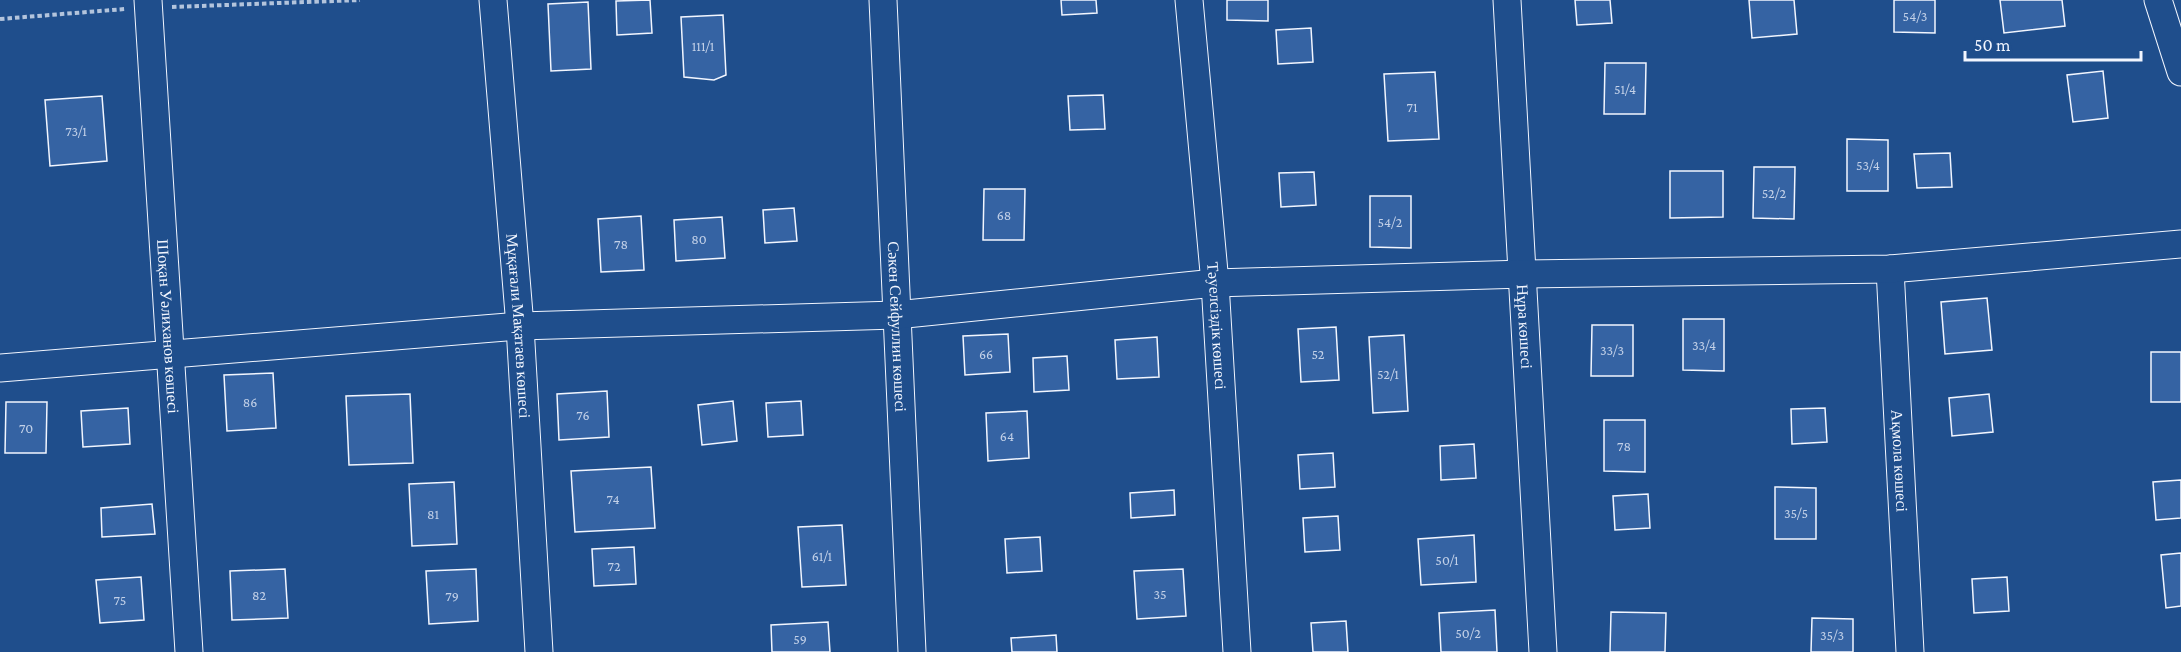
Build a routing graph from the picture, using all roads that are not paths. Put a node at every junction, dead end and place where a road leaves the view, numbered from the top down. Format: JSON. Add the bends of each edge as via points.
{"nodes":[{"id":1,"x":493,"y":0,"type":"edge"},
{"id":2,"x":883,"y":0,"type":"edge"},
{"id":3,"x":1189,"y":0,"type":"edge"},
{"id":4,"x":1508,"y":0,"type":"edge"},
{"id":5,"x":2158,"y":0,"type":"edge"},
{"id":6,"x":148,"y":4,"type":"edge"},
{"id":7,"x":2181,"y":72,"type":"edge"},
{"id":8,"x":2181,"y":244,"type":"edge"},
{"id":9,"x":1890,"y":268,"type":"junction"},
{"id":10,"x":1524,"y":274,"type":"junction"},
{"id":11,"x":1215,"y":283,"type":"junction"},
{"id":12,"x":896,"y":315,"type":"junction"},
{"id":13,"x":520,"y":326,"type":"junction"},
{"id":14,"x":171,"y":354,"type":"junction"},
{"id":15,"x":0,"y":368,"type":"edge"},
{"id":16,"x":189,"y":652,"type":"edge"},
{"id":17,"x":539,"y":652,"type":"edge"},
{"id":18,"x":912,"y":652,"type":"edge"},
{"id":19,"x":1238,"y":652,"type":"edge"},
{"id":20,"x":1543,"y":652,"type":"edge"},
{"id":21,"x":1910,"y":652,"type":"edge"}],
"edges":[{"from":1,"to":13,"type":"street","name":"Мұқағали Мақатаев көшесі"},
{"from":2,"to":12,"type":"street","name":"Сәкен Сейфуллин көшесі"},
{"from":3,"to":11,"type":"street","name":"Тәуелсіздік көшесі"},
{"from":4,"to":10,"type":"street","name":"Нұра көшесі"},
{"from":5,"to":7,"type":"street"},
{"from":6,"to":14,"type":"street","name":"Шоқан Уәлиханов көшесі"},
{"from":8,"to":9,"type":"street"},
{"from":9,"to":10,"type":"street"},
{"from":9,"to":21,"type":"street","name":"Ақмола көшесі"},
{"from":10,"to":11,"type":"street"},
{"from":10,"to":20,"type":"street","name":"Нұра көшесі"},
{"from":11,"to":12,"type":"street"},
{"from":11,"to":19,"type":"street","name":"Тәуелсіздік көшесі"},
{"from":12,"to":13,"type":"street"},
{"from":12,"to":18,"type":"street","name":"Сәкен Сейфуллин көшесі"},
{"from":13,"to":14,"type":"street"},
{"from":13,"to":17,"type":"street","name":"Мұқағали Мақатаев көшесі"},
{"from":14,"to":15,"type":"street"},
{"from":14,"to":16,"type":"street","name":"Шоқан Уәлиханов көшесі"}]}
